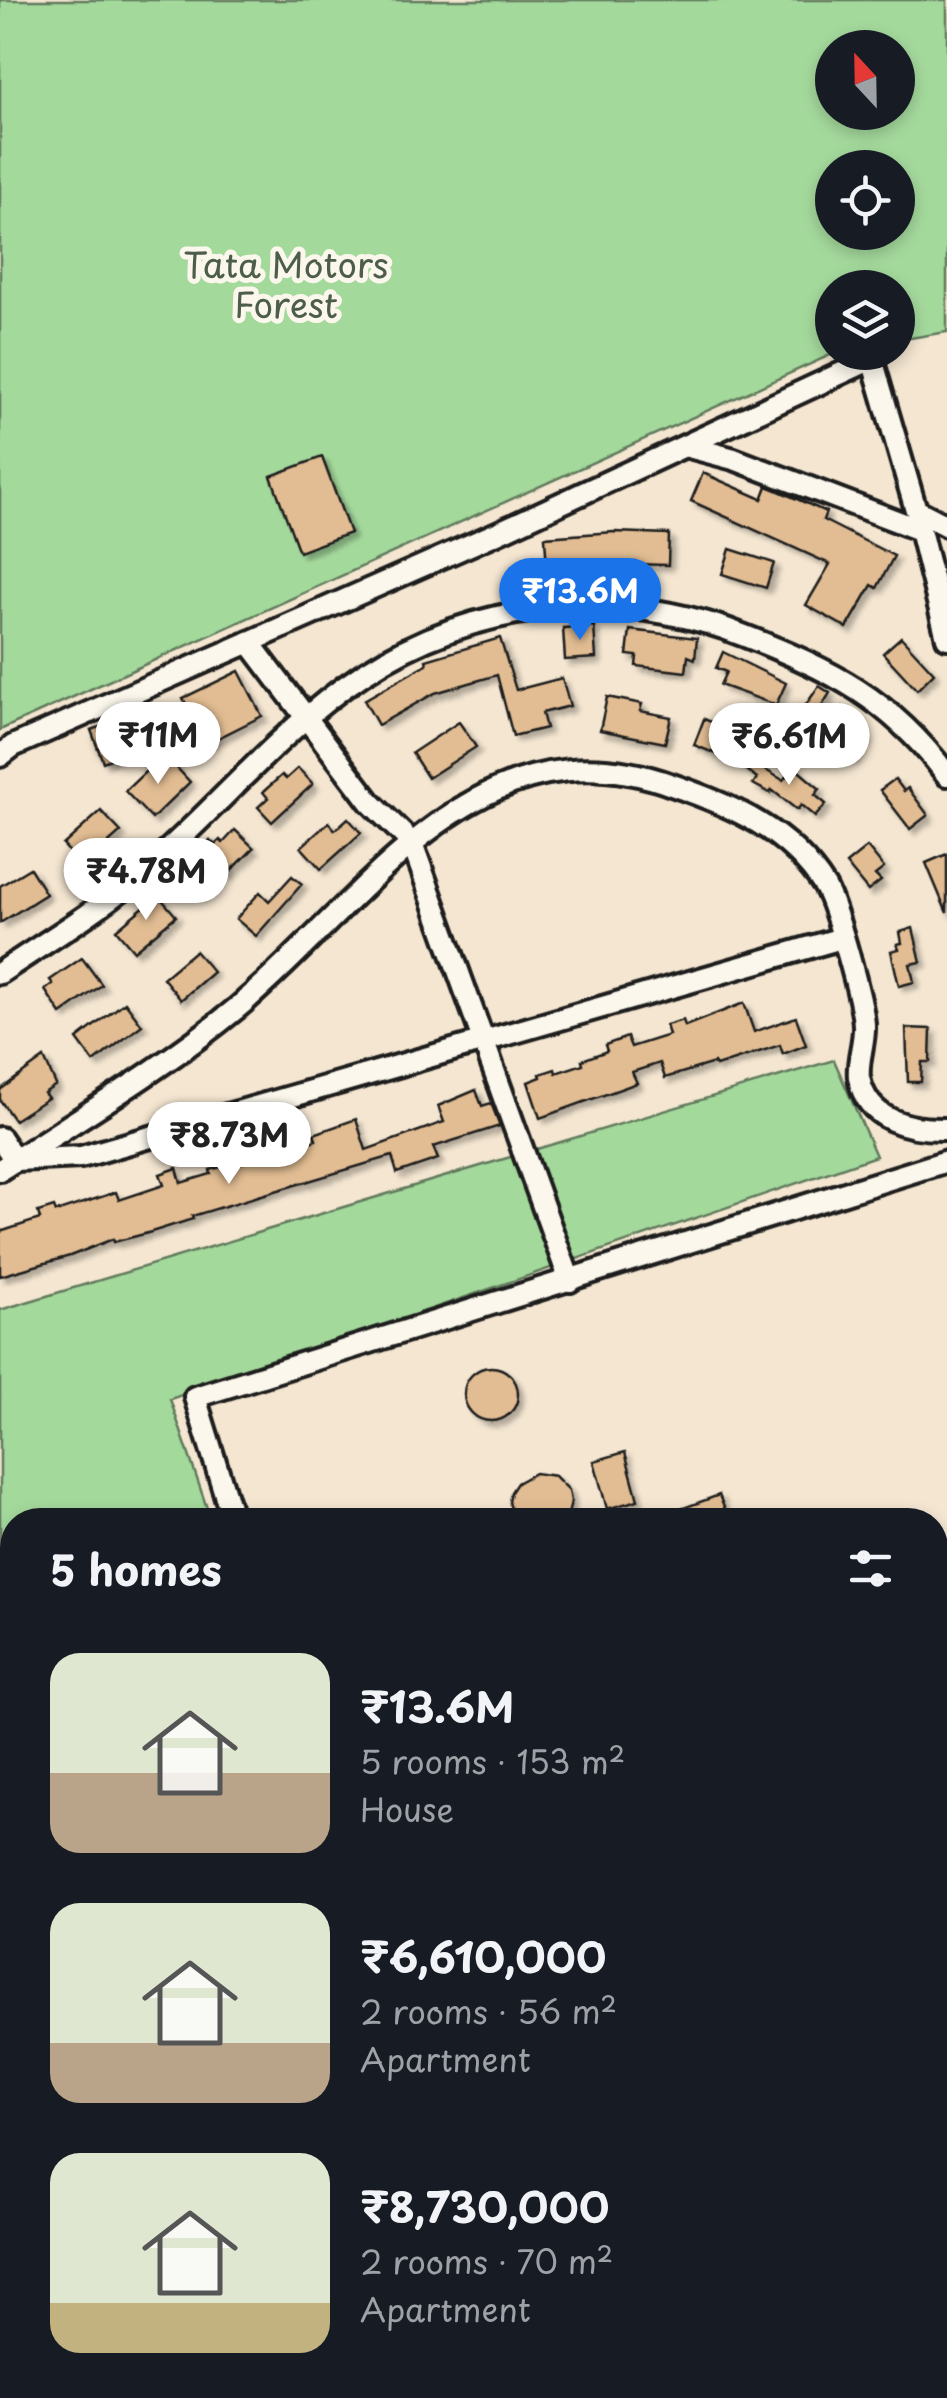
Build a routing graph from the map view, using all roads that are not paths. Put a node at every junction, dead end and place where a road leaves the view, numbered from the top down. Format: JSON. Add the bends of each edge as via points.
{"nodes":[{"id":1,"x":686,"y":446,"type":"junction"},
{"id":2,"x":947,"y":526,"type":"edge"},
{"id":3,"x":947,"y":638,"type":"edge"},
{"id":4,"x":249,"y":642,"type":"junction"},
{"id":5,"x":306,"y":720,"type":"junction"},
{"id":6,"x":0,"y":756,"type":"edge"},
{"id":7,"x":947,"y":775,"type":"edge"},
{"id":8,"x":412,"y":843,"type":"junction"},
{"id":9,"x":842,"y":938,"type":"junction"},
{"id":10,"x":0,"y":973,"type":"edge"},
{"id":11,"x":484,"y":1041,"type":"junction"},
{"id":12,"x":947,"y":1129,"type":"edge"},
{"id":13,"x":0,"y":1138,"type":"edge"},
{"id":14,"x":947,"y":1161,"type":"edge"},
{"id":15,"x":8,"y":1165,"type":"edge"},
{"id":16,"x":570,"y":1282,"type":"junction"},
{"id":17,"x":229,"y":1508,"type":"edge"}],
"edges":[{"from":1,"to":2,"type":"street","via":[[872,359],[916,510]]},
{"from":1,"to":3,"type":"street","via":[[920,530]]},
{"from":1,"to":4,"type":"street"},
{"from":4,"to":5,"type":"street"},
{"from":4,"to":6,"type":"street"},
{"from":5,"to":7,"type":"street","via":[[373,667],[454,628],[552,607],[652,609],[738,633],[847,681],[897,717]]},
{"from":5,"to":8,"type":"street","via":[[370,802]]},
{"from":5,"to":10,"type":"street","via":[[132,881]]},
{"from":8,"to":9,"type":"street","via":[[461,805],[507,784],[566,771],[641,775],[734,809],[786,840],[825,888]]},
{"from":8,"to":11,"type":"street"},
{"from":8,"to":15,"type":"street","via":[[238,1006]]},
{"from":9,"to":11,"type":"street"},
{"from":9,"to":12,"type":"street","via":[[864,1025],[859,1077],[867,1100],[903,1126]]},
{"from":11,"to":15,"type":"street","via":[[80,1157]]},
{"from":11,"to":16,"type":"street"},
{"from":13,"to":15,"type":"street"},
{"from":14,"to":16,"type":"street"},
{"from":16,"to":17,"type":"street","via":[[195,1398]]}]}
